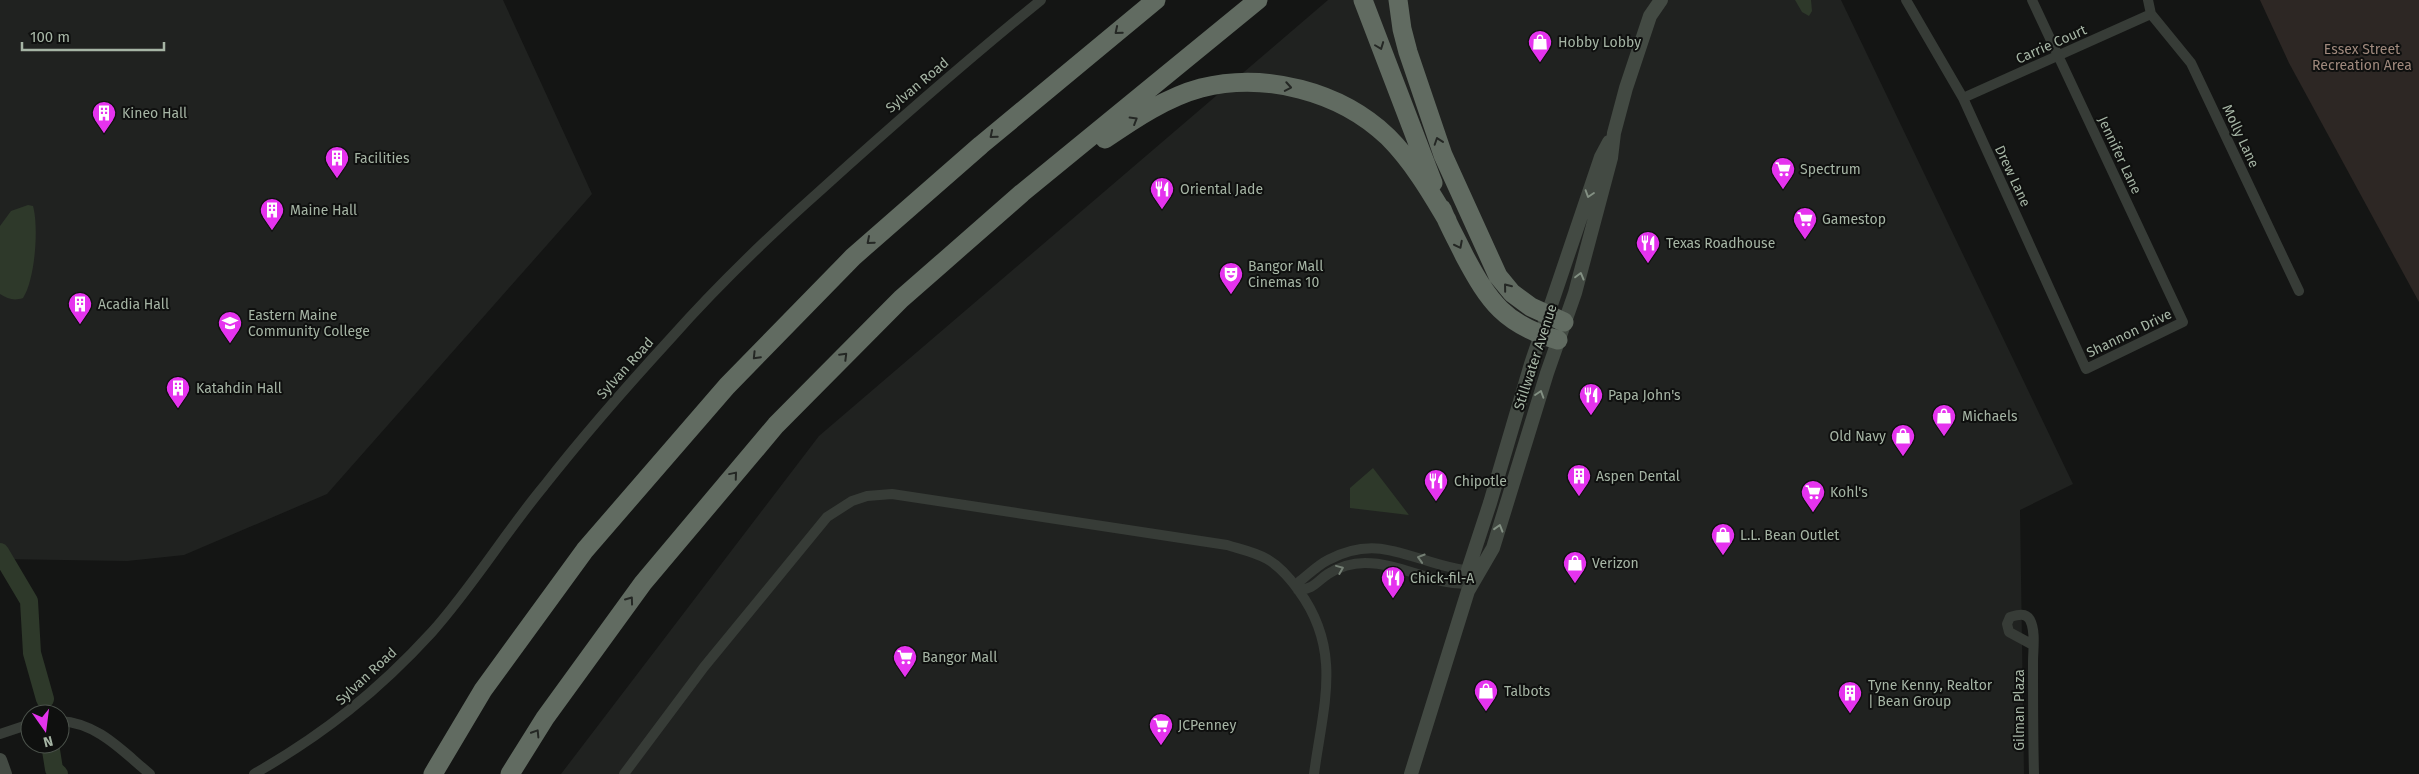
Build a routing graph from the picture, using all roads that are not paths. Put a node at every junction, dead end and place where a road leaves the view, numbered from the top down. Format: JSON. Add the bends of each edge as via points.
{"nodes":[{"id":1,"x":1041,"y":0,"type":"edge"},
{"id":2,"x":1156,"y":0,"type":"edge"},
{"id":3,"x":1258,"y":0,"type":"edge"},
{"id":4,"x":1363,"y":0,"type":"edge"},
{"id":5,"x":1398,"y":0,"type":"edge"},
{"id":6,"x":1650,"y":0,"type":"edge"},
{"id":7,"x":1661,"y":0,"type":"edge"},
{"id":8,"x":1906,"y":0,"type":"edge"},
{"id":9,"x":2032,"y":0,"type":"edge"},
{"id":10,"x":2148,"y":0,"type":"edge"},
{"id":11,"x":2151,"y":14,"type":"junction"},
{"id":12,"x":1650,"y":16,"type":"junction"},
{"id":13,"x":2058,"y":56,"type":"junction"},
{"id":14,"x":1963,"y":98,"type":"junction"},
{"id":15,"x":1447,"y":220,"type":"junction"},
{"id":16,"x":941,"y":264,"type":"junction"},
{"id":17,"x":2299,"y":291,"type":"dead end"},
{"id":18,"x":1555,"y":318,"type":"junction"},
{"id":19,"x":2183,"y":322,"type":"joint"},
{"id":20,"x":1549,"y":338,"type":"junction"},
{"id":21,"x":2086,"y":369,"type":"joint"},
{"id":22,"x":1474,"y":571,"type":"junction"},
{"id":23,"x":1471,"y":584,"type":"junction"},
{"id":24,"x":1298,"y":590,"type":"junction"},
{"id":25,"x":2033,"y":645,"type":"dead end"},
{"id":26,"x":483,"y":690,"type":"junction"},
{"id":27,"x":70,"y":722,"type":"edge"},
{"id":28,"x":20,"y":727,"type":"edge"},
{"id":29,"x":0,"y":734,"type":"edge"},
{"id":30,"x":0,"y":760,"type":"edge"},
{"id":31,"x":5,"y":774,"type":"edge"},
{"id":32,"x":150,"y":774,"type":"edge"},
{"id":33,"x":254,"y":774,"type":"edge"},
{"id":34,"x":422,"y":774,"type":"edge"},
{"id":35,"x":432,"y":774,"type":"edge"},
{"id":36,"x":510,"y":774,"type":"edge"},
{"id":37,"x":624,"y":774,"type":"edge"},
{"id":38,"x":1314,"y":774,"type":"edge"},
{"id":39,"x":1411,"y":774,"type":"edge"},
{"id":40,"x":2034,"y":774,"type":"edge"}],
"edges":[{"from":1,"to":33,"type":"street","name":"Sylvan Road","via":[[890,127],[772,233],[719,287],[601,417],[542,487],[446,614],[391,674],[318,735]]},
{"from":2,"to":26,"type":"highway","one_way":true,"via":[[980,145],[853,257],[727,386],[585,550]]},
{"from":3,"to":16,"type":"highway","via":[[1022,193]]},
{"from":4,"to":15,"type":"highway","one_way":true},
{"from":18,"to":5,"type":"highway","one_way":true,"via":[[1531,307],[1512,293],[1498,276],[1443,155],[1408,52]]},
{"from":6,"to":12,"type":"main road","name":"Stillwater Avenue"},
{"from":7,"to":12,"type":"main road","name":"Stillwater Avenue"},
{"from":8,"to":14,"type":"street","name":"Drew Lane"},
{"from":9,"to":13,"type":"street","name":"Jennifer Lane"},
{"from":10,"to":11,"type":"street","name":"Molly Lane"},
{"from":11,"to":13,"type":"street","name":"Carrie Court"},
{"from":11,"to":17,"type":"street","name":"Molly Lane","via":[[2191,63]]},
{"from":12,"to":18,"type":"main road","name":"Stillwater Avenue","via":[[1614,132],[1601,157],[1560,282]]},
{"from":13,"to":14,"type":"street","name":"Carrie Court"},
{"from":13,"to":19,"type":"street","name":"Jennifer Lane"},
{"from":14,"to":21,"type":"street","name":"Drew Lane"},
{"from":16,"to":15,"type":"highway","one_way":true,"via":[[1121,128],[1181,95],[1231,83],[1296,88],[1340,104],[1368,121],[1404,155]]},
{"from":15,"to":20,"type":"highway","one_way":true,"via":[[1480,286],[1493,304],[1512,321]]},
{"from":36,"to":16,"type":"highway","one_way":true,"via":[[545,718],[643,583],[776,424],[901,299]]},
{"from":18,"to":20,"type":"main road","name":"Stillwater Avenue"},
{"from":19,"to":21,"type":"street","name":"Shannon Drive"},
{"from":20,"to":22,"type":"main road","name":"Stillwater Avenue","via":[[1488,511]]},
{"from":22,"to":23,"type":"main road"},
{"from":22,"to":24,"type":"street","one_way":true,"via":[[1394,550],[1354,550],[1327,560],[1300,581]]},
{"from":24,"to":23,"type":"street","one_way":true,"via":[[1309,589],[1343,566],[1362,563],[1384,564],[1455,585]]},
{"from":23,"to":39,"type":"main road"},
{"from":24,"to":37,"type":"street","via":[[1288,575],[1266,559],[1227,545],[935,499],[892,494],[867,496],[846,504],[827,517],[704,667]]},
{"from":24,"to":38,"type":"street","via":[[1316,620],[1327,663]]},
{"from":25,"to":40,"type":"street","name":"Gilman Plaza"},
{"from":26,"to":34,"type":"highway"},
{"from":26,"to":35,"type":"highway"},
{"from":27,"to":32,"type":"street","via":[[83,724],[102,733]]},
{"from":28,"to":29,"type":"street"},
{"from":30,"to":31,"type":"main road"}]}
